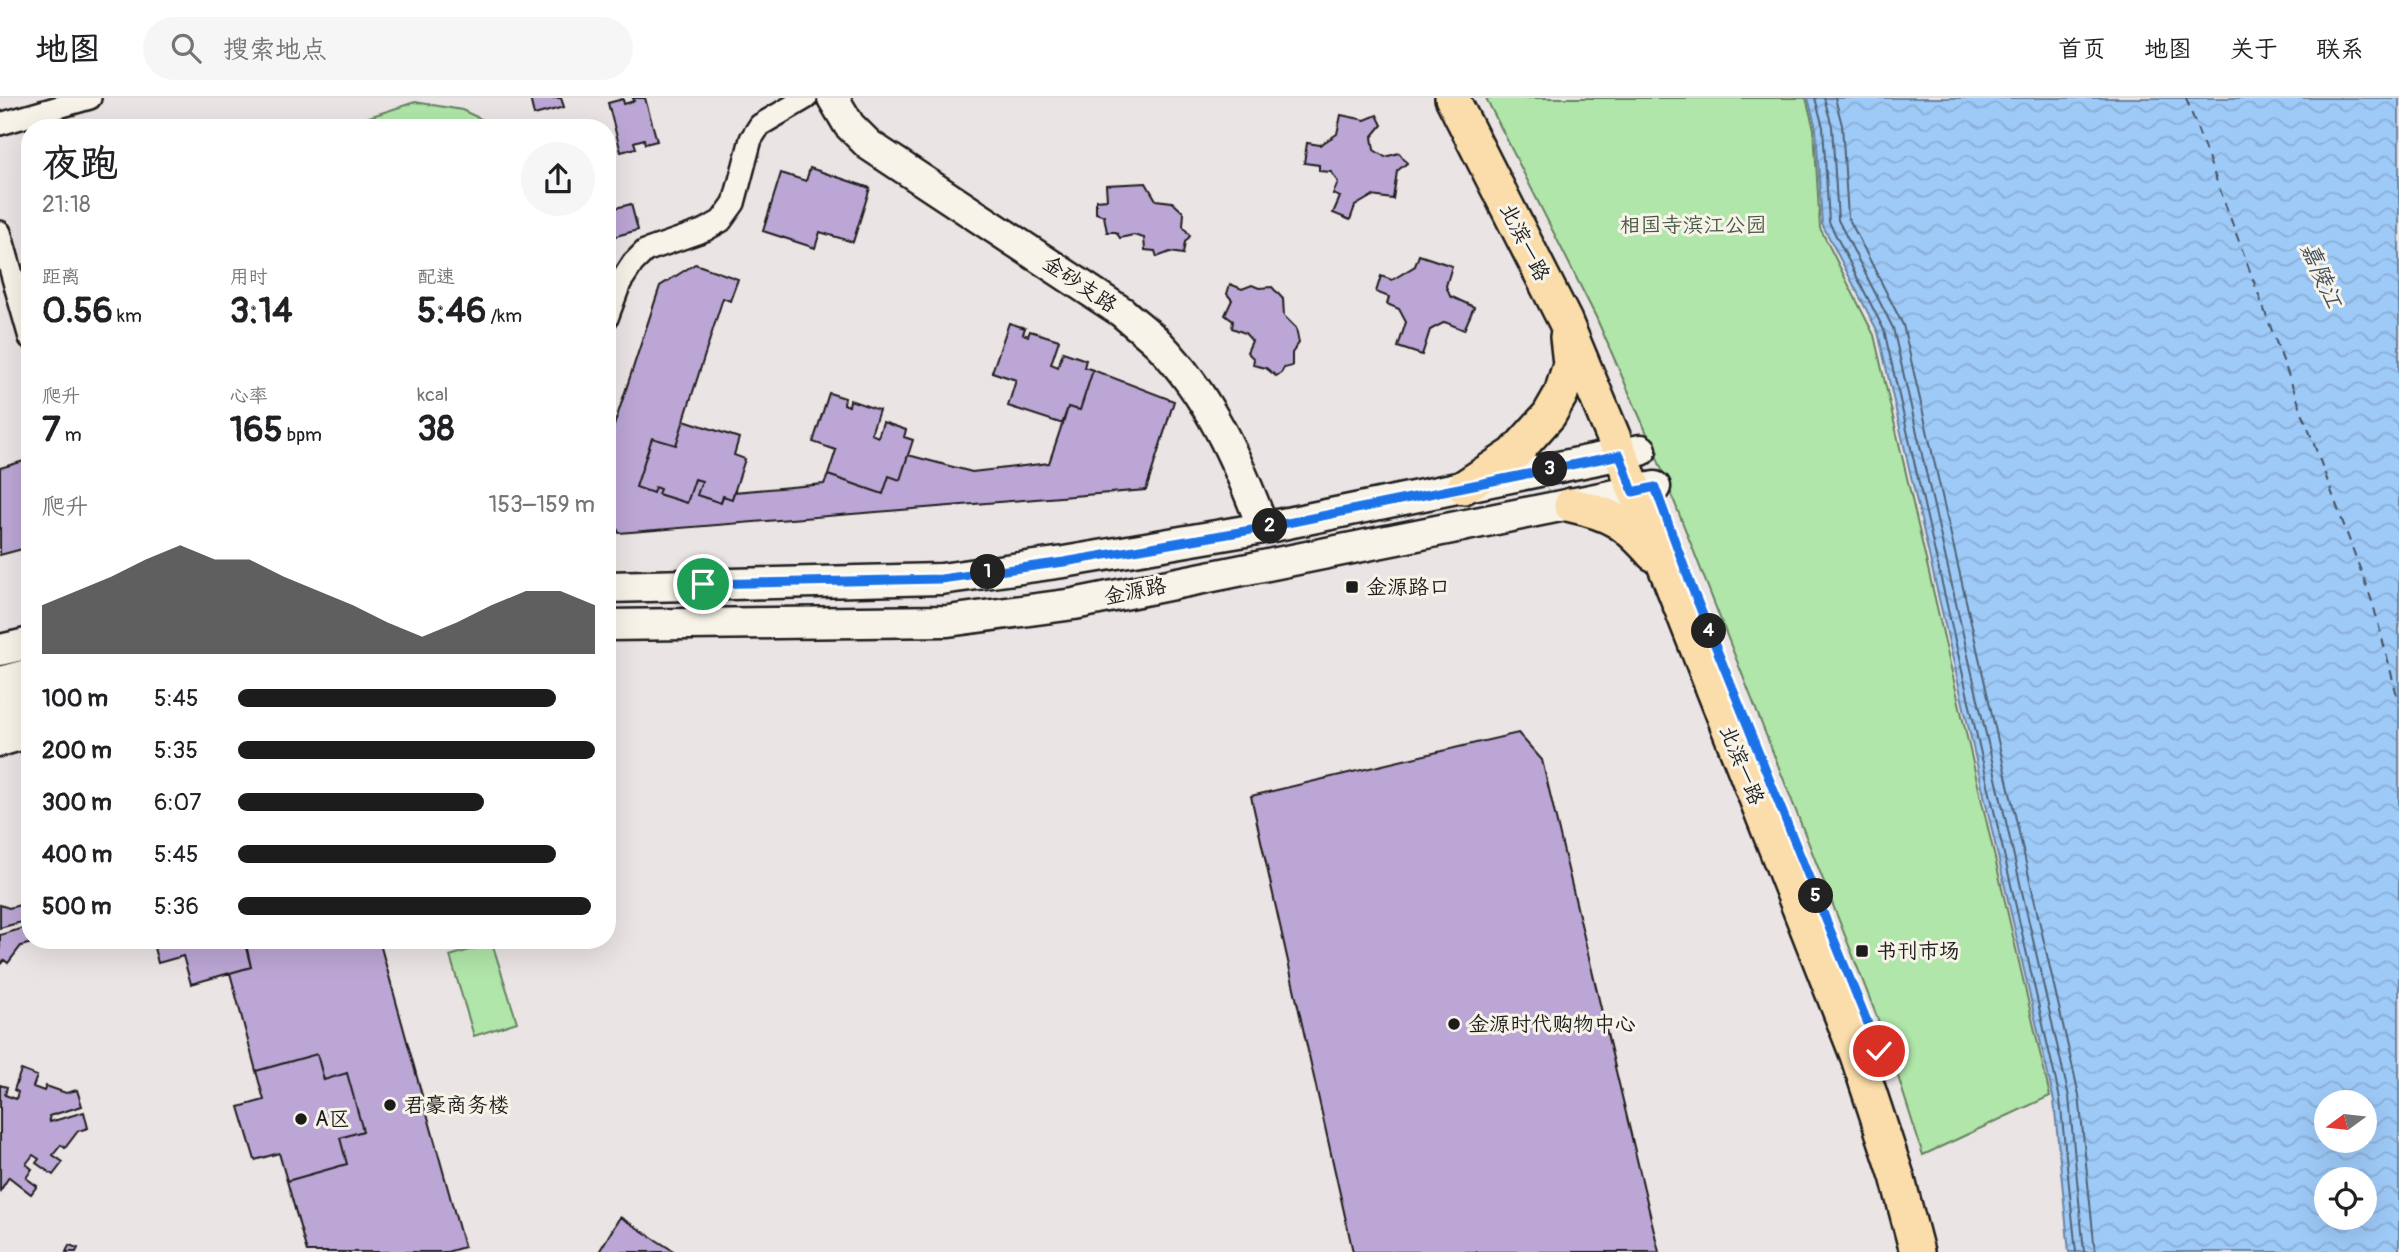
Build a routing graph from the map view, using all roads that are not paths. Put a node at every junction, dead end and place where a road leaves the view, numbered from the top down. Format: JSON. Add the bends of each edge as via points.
{"nodes":[{"id":1,"x":90,"y":98,"type":"edge"},
{"id":2,"x":806,"y":98,"type":"edge"},
{"id":3,"x":833,"y":98,"type":"edge"},
{"id":4,"x":1452,"y":98,"type":"edge"},
{"id":5,"x":1475,"y":98,"type":"edge"},
{"id":6,"x":0,"y":124,"type":"edge"},
{"id":7,"x":0,"y":232,"type":"edge"},
{"id":8,"x":616,"y":294,"type":"edge"},
{"id":9,"x":21,"y":306,"type":"edge"},
{"id":10,"x":1565,"y":321,"type":"junction"},
{"id":11,"x":1631,"y":452,"type":"junction"},
{"id":12,"x":1464,"y":487,"type":"junction"},
{"id":13,"x":1644,"y":489,"type":"junction"},
{"id":14,"x":1571,"y":505,"type":"junction"},
{"id":15,"x":1466,"y":526,"type":"junction"},
{"id":16,"x":1263,"y":528,"type":"junction"},
{"id":17,"x":1662,"y":564,"type":"junction"},
{"id":18,"x":616,"y":587,"type":"edge"},
{"id":19,"x":616,"y":625,"type":"edge"},
{"id":20,"x":21,"y":645,"type":"edge"},
{"id":21,"x":0,"y":650,"type":"edge"},
{"id":22,"x":21,"y":676,"type":"edge"},
{"id":23,"x":0,"y":682,"type":"edge"},
{"id":24,"x":21,"y":707,"type":"edge"},
{"id":25,"x":0,"y":712,"type":"edge"},
{"id":26,"x":21,"y":735,"type":"edge"},
{"id":27,"x":0,"y":741,"type":"edge"},
{"id":28,"x":1917,"y":1252,"type":"edge"},
{"id":29,"x":1941,"y":1252,"type":"edge"}],
"edges":[{"from":1,"to":6,"type":"street"},
{"from":2,"to":8,"type":"street","via":[[760,125],[751,139],[734,204],[721,221],[645,251]]},
{"from":3,"to":16,"type":"main road","name":"金砂支路","via":[[849,125],[869,145],[1122,312],[1158,343],[1215,421],[1242,471]]},
{"from":4,"to":10,"type":"main road","name":"北滨一路"},
{"from":5,"to":11,"type":"main road","name":"北滨一路","via":[[1584,315]]},
{"from":7,"to":9,"type":"street"},
{"from":10,"to":11,"type":"main road","name":"北滨一路"},
{"from":10,"to":12,"type":"main road","via":[[1570,364],[1549,415],[1514,454]]},
{"from":11,"to":12,"type":"main road","name":"金源路"},
{"from":11,"to":13,"type":"main road","name":"北滨一路"},
{"from":12,"to":15,"type":"main road","via":[[1475,491],[1482,502],[1476,519]]},
{"from":12,"to":16,"type":"main road","name":"金源路"},
{"from":13,"to":14,"type":"main road","name":"金源路"},
{"from":13,"to":17,"type":"main road","name":"北滨一路"},
{"from":13,"to":29,"type":"main road","name":"北滨一路","via":[[1692,588],[1879,1051]]},
{"from":14,"to":15,"type":"main road","name":"金源路"},
{"from":14,"to":17,"type":"main road","via":[[1600,511],[1621,522]]},
{"from":15,"to":19,"type":"main road","name":"金源路","via":[[1074,604],[948,621]]},
{"from":16,"to":18,"type":"main road","name":"金源路","via":[[941,579]]},
{"from":17,"to":28,"type":"main road","name":"北滨一路","via":[[1857,1055]]},
{"from":20,"to":21,"type":"main road"},
{"from":22,"to":23,"type":"main road"},
{"from":24,"to":25,"type":"main road"},
{"from":26,"to":27,"type":"main road"}]}
